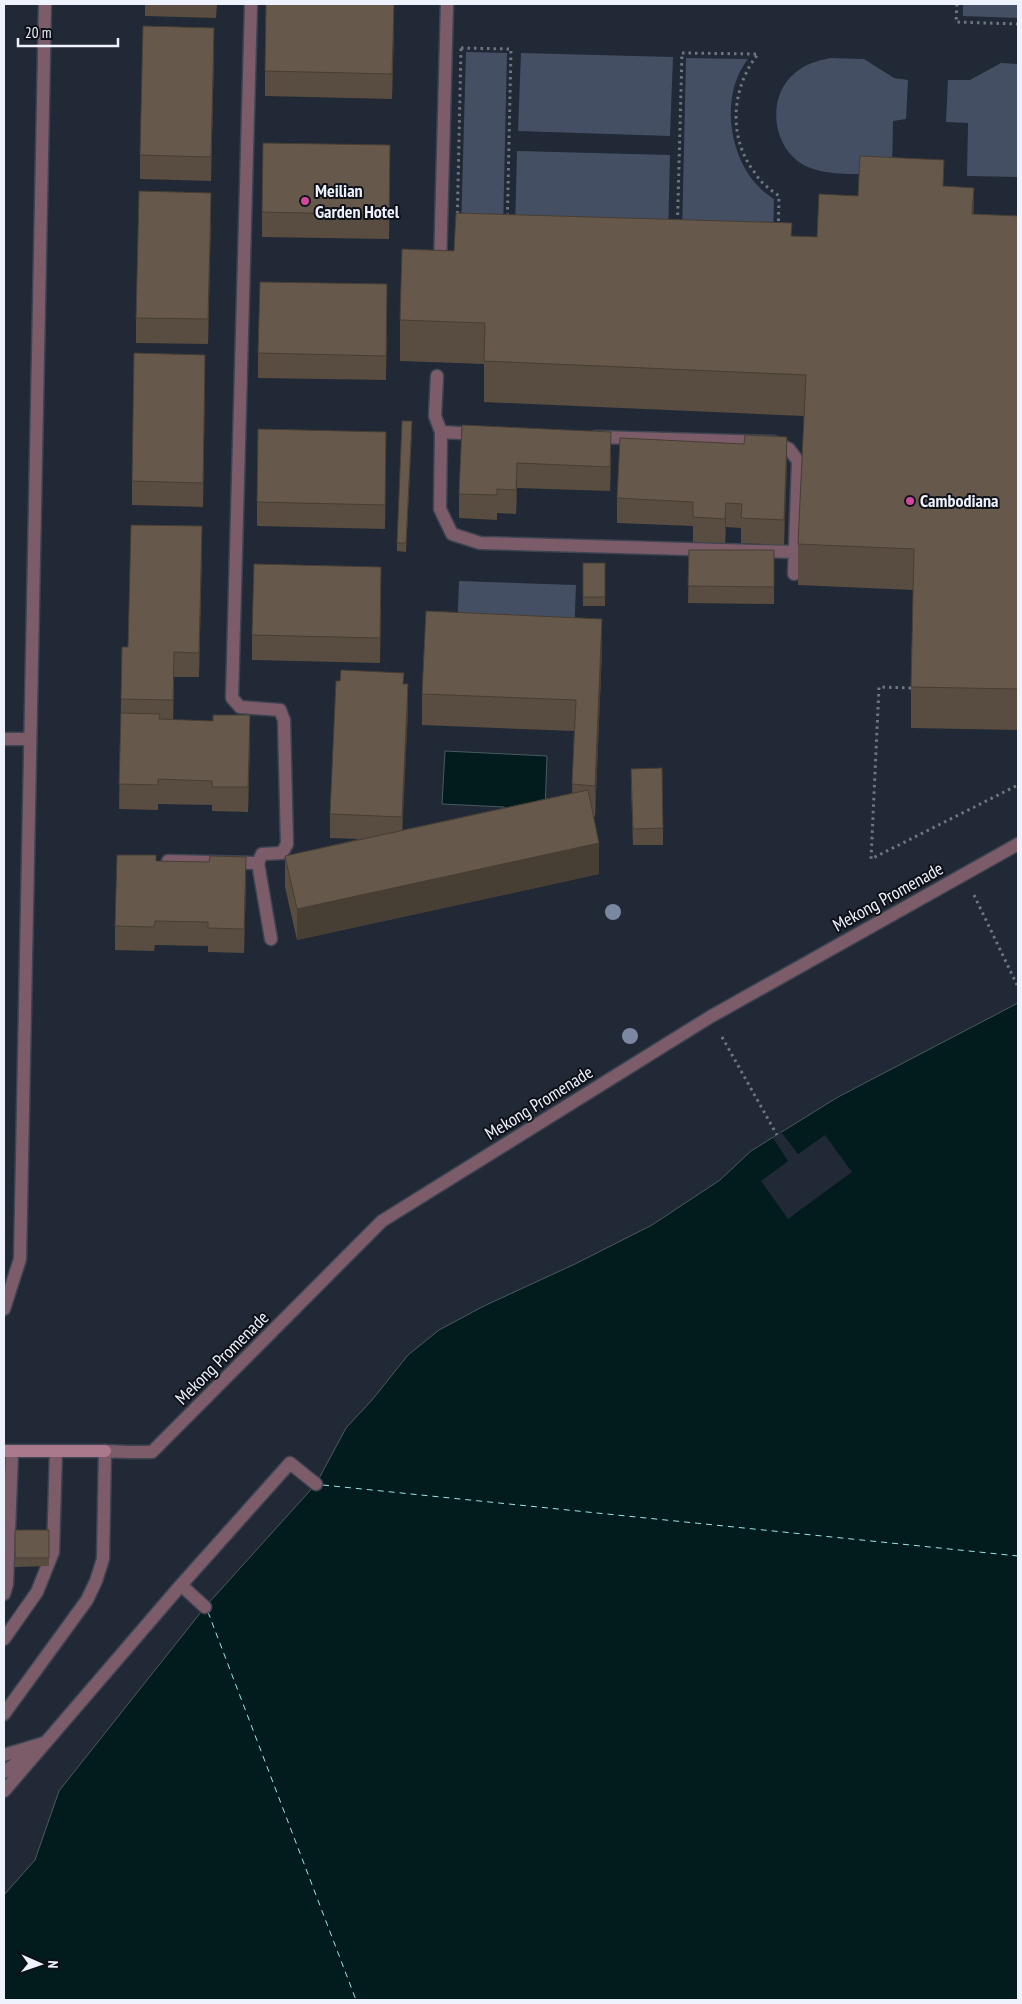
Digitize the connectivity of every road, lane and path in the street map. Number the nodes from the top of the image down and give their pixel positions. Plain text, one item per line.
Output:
1 (45, 4) edge
2 (251, 4) edge
3 (447, 4) edge
4 (957, 4) edge
5 (1018, 24) edge
6 (780, 196) joint
7 (507, 235) joint
8 (439, 282) edge
9 (436, 376) dead end
10 (441, 432) junction
11 (492, 435) edge
12 (579, 437) edge
13 (794, 552) junction
14 (794, 574) dead end
15 (911, 688) edge
16 (30, 739) junction
17 (4, 740) edge
18 (1018, 784) edge
19 (1018, 844) edge
20 (159, 861) edge
21 (258, 863) junction
22 (964, 874) junction
23 (271, 939) dead end
24 (1018, 987) edge
25 (710, 1017) junction
26 (777, 1135) dead end
27 (4, 1309) edge
28 (8, 1451) edge
29 (56, 1451) junction
30 (105, 1452) junction
31 (316, 1484) dead end
32 (181, 1585) junction
33 (4, 1594) edge
34 (206, 1607) dead end
35 (4, 1639) edge
36 (4, 1714) edge
37 (44, 1743) junction
38 (4, 1755) edge
39 (4, 1772) edge
40 (4, 1791) edge

1 - 16 street
2 - 21 street
3 - 8 street
4 - 5 path
6 - 6 path
7 - 7 path
9 - 10 street
10 - 11 street
10 - 13 street
12 - 13 street
13 - 14 street
15 - 18 path
16 - 17 street
16 - 27 street
19 - 22 street, Mekong Promenade
20 - 21 street
21 - 23 street
22 - 24 path
22 - 25 street, Mekong Promenade
25 - 26 path
25 - 30 street, Mekong Promenade
28 - 29 street
28 - 33 street
29 - 30 street
29 - 35 street
30 - 36 street
31 - 32 street
32 - 34 street
32 - 37 street
37 - 38 street
37 - 39 street
37 - 40 street

